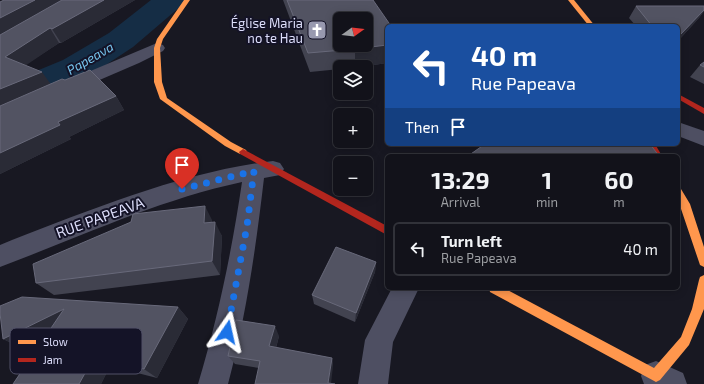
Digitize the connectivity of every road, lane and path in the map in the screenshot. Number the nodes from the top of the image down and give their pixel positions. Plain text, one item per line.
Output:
1 (187, 0) edge
2 (571, 0) edge
3 (590, 24) edge
4 (157, 48) junction
5 (54, 93) edge
6 (680, 97) edge
7 (704, 111) edge
8 (680, 130) edge
9 (704, 139) edge
10 (263, 170) junction
11 (680, 195) edge
12 (385, 230) edge
13 (0, 256) edge
14 (704, 262) edge
15 (704, 280) edge
16 (405, 290) edge
17 (498, 290) edge
18 (662, 381) edge
19 (213, 384) edge
20 (373, 384) edge

1 - 4 street
2 - 3 street
4 - 5 street
4 - 10 street
6 - 7 street
8 - 9 street
10 - 12 street
10 - 13 street, RUE PAPEAVA
10 - 19 street
11 - 14 street
15 - 18 street
16 - 20 street
17 - 18 street

